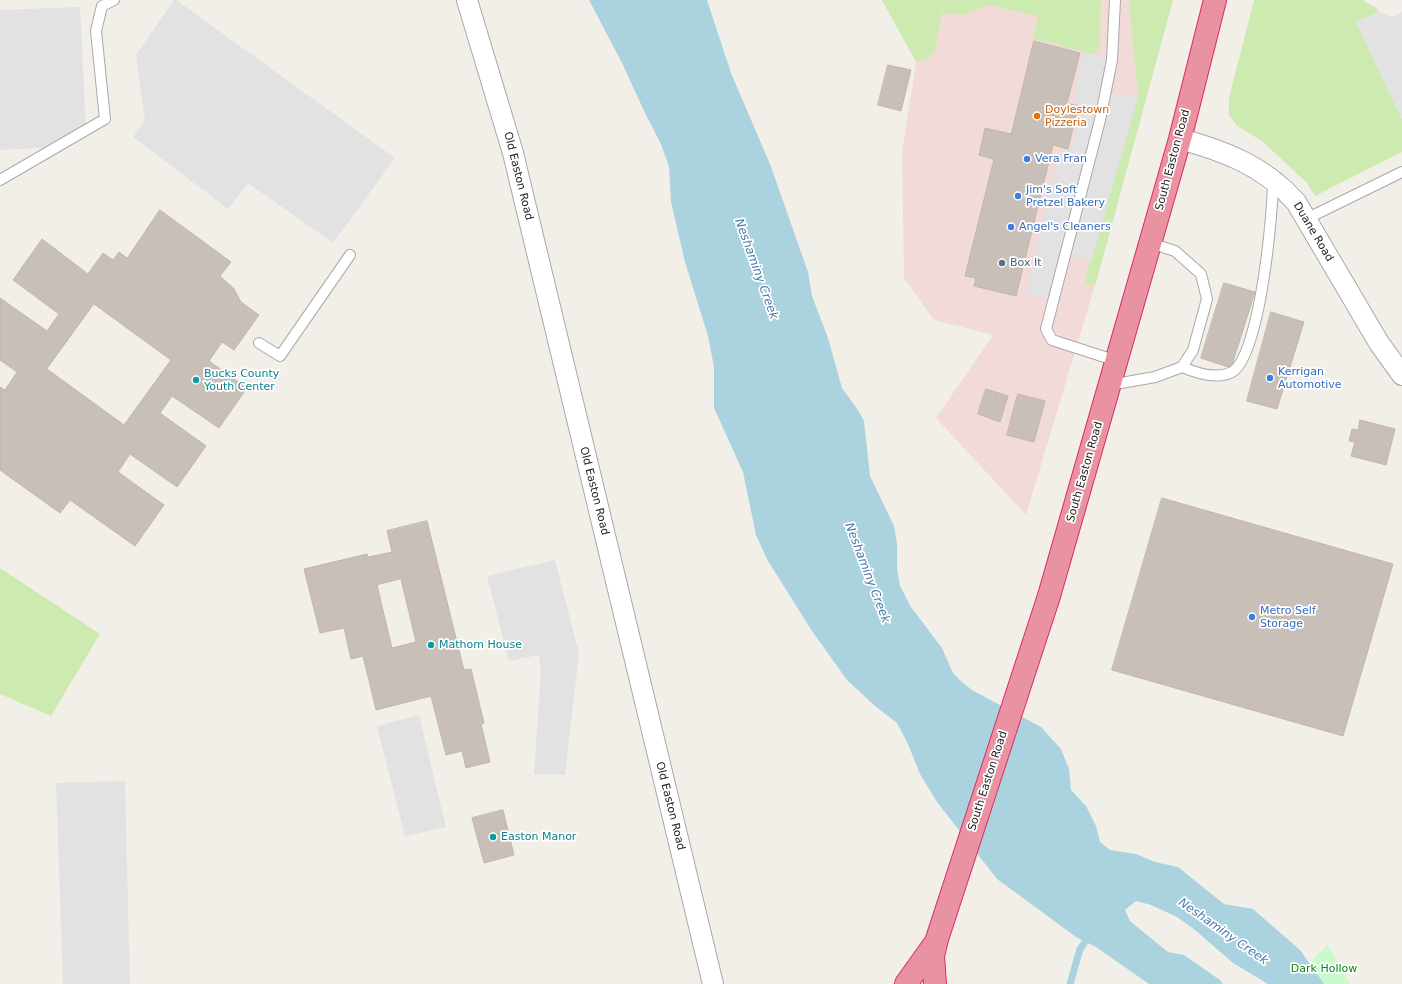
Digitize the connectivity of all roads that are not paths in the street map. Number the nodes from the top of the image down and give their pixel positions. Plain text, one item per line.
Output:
1 (114, 0) edge
2 (467, 0) edge
3 (1115, 0) edge
4 (1215, 0) edge
5 (1180, 139) junction
6 (1402, 172) edge
7 (0, 180) edge
8 (1274, 180) junction
9 (1306, 219) junction
10 (1150, 243) junction
11 (350, 255) dead end
12 (259, 343) dead end
13 (1117, 361) junction
14 (1182, 367) junction
15 (1402, 375) edge
16 (1110, 385) junction
17 (937, 939) junction
18 (713, 984) edge
19 (906, 984) edge
20 (935, 984) edge

1 - 7 lane
2 - 18 street, Old Easton Road
3 - 13 lane
4 - 5 highway, South Easton Road
5 - 8 street, Duane Road
5 - 10 highway, South Easton Road
6 - 9 lane
8 - 9 street, Duane Road
8 - 14 lane
9 - 15 street, Duane Road
10 - 13 highway, South Easton Road
10 - 14 lane
11 - 12 lane
13 - 16 highway, South Easton Road
14 - 16 lane
16 - 17 highway, South Easton Road
17 - 19 highway, South Easton Road
17 - 20 highway, South Easton Road

